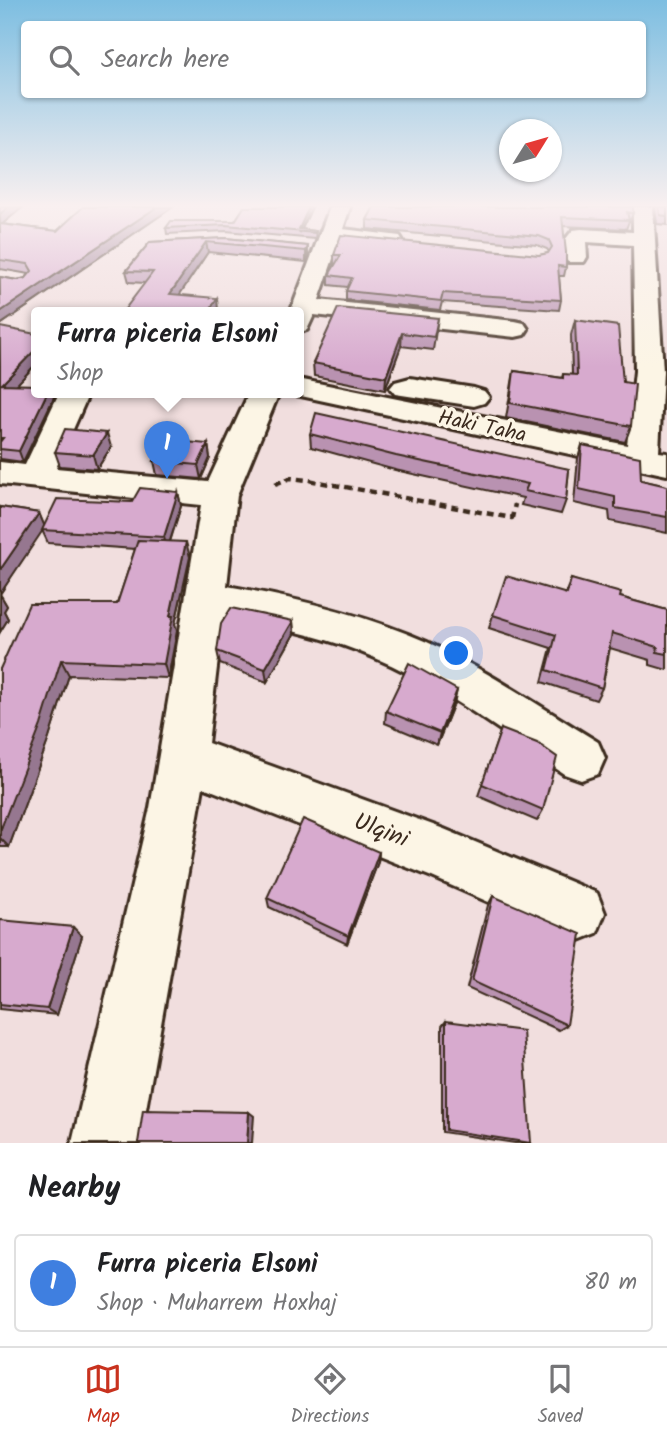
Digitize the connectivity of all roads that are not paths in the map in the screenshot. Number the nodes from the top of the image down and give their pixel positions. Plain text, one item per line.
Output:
1 (321, 260) edge
2 (646, 260) edge
3 (304, 310) edge
4 (304, 316) edge
5 (514, 329) dead end
6 (310, 391) edge
7 (474, 397) dead end
8 (72, 398) edge
9 (262, 398) edge
10 (654, 461) edge
11 (0, 473) edge
12 (35, 478) junction
13 (220, 495) junction
14 (205, 598) junction
15 (182, 756) junction
16 (581, 758) dead end
17 (577, 913) dead end
18 (106, 1143) edge

1 - 3 street
2 - 10 street
4 - 5 street
6 - 7 street
6 - 10 street, Haki Taha
8 - 12 street
9 - 13 street
11 - 12 street
12 - 13 street
13 - 14 street
14 - 15 street
14 - 16 street
15 - 17 street, Ulqini
15 - 18 street

